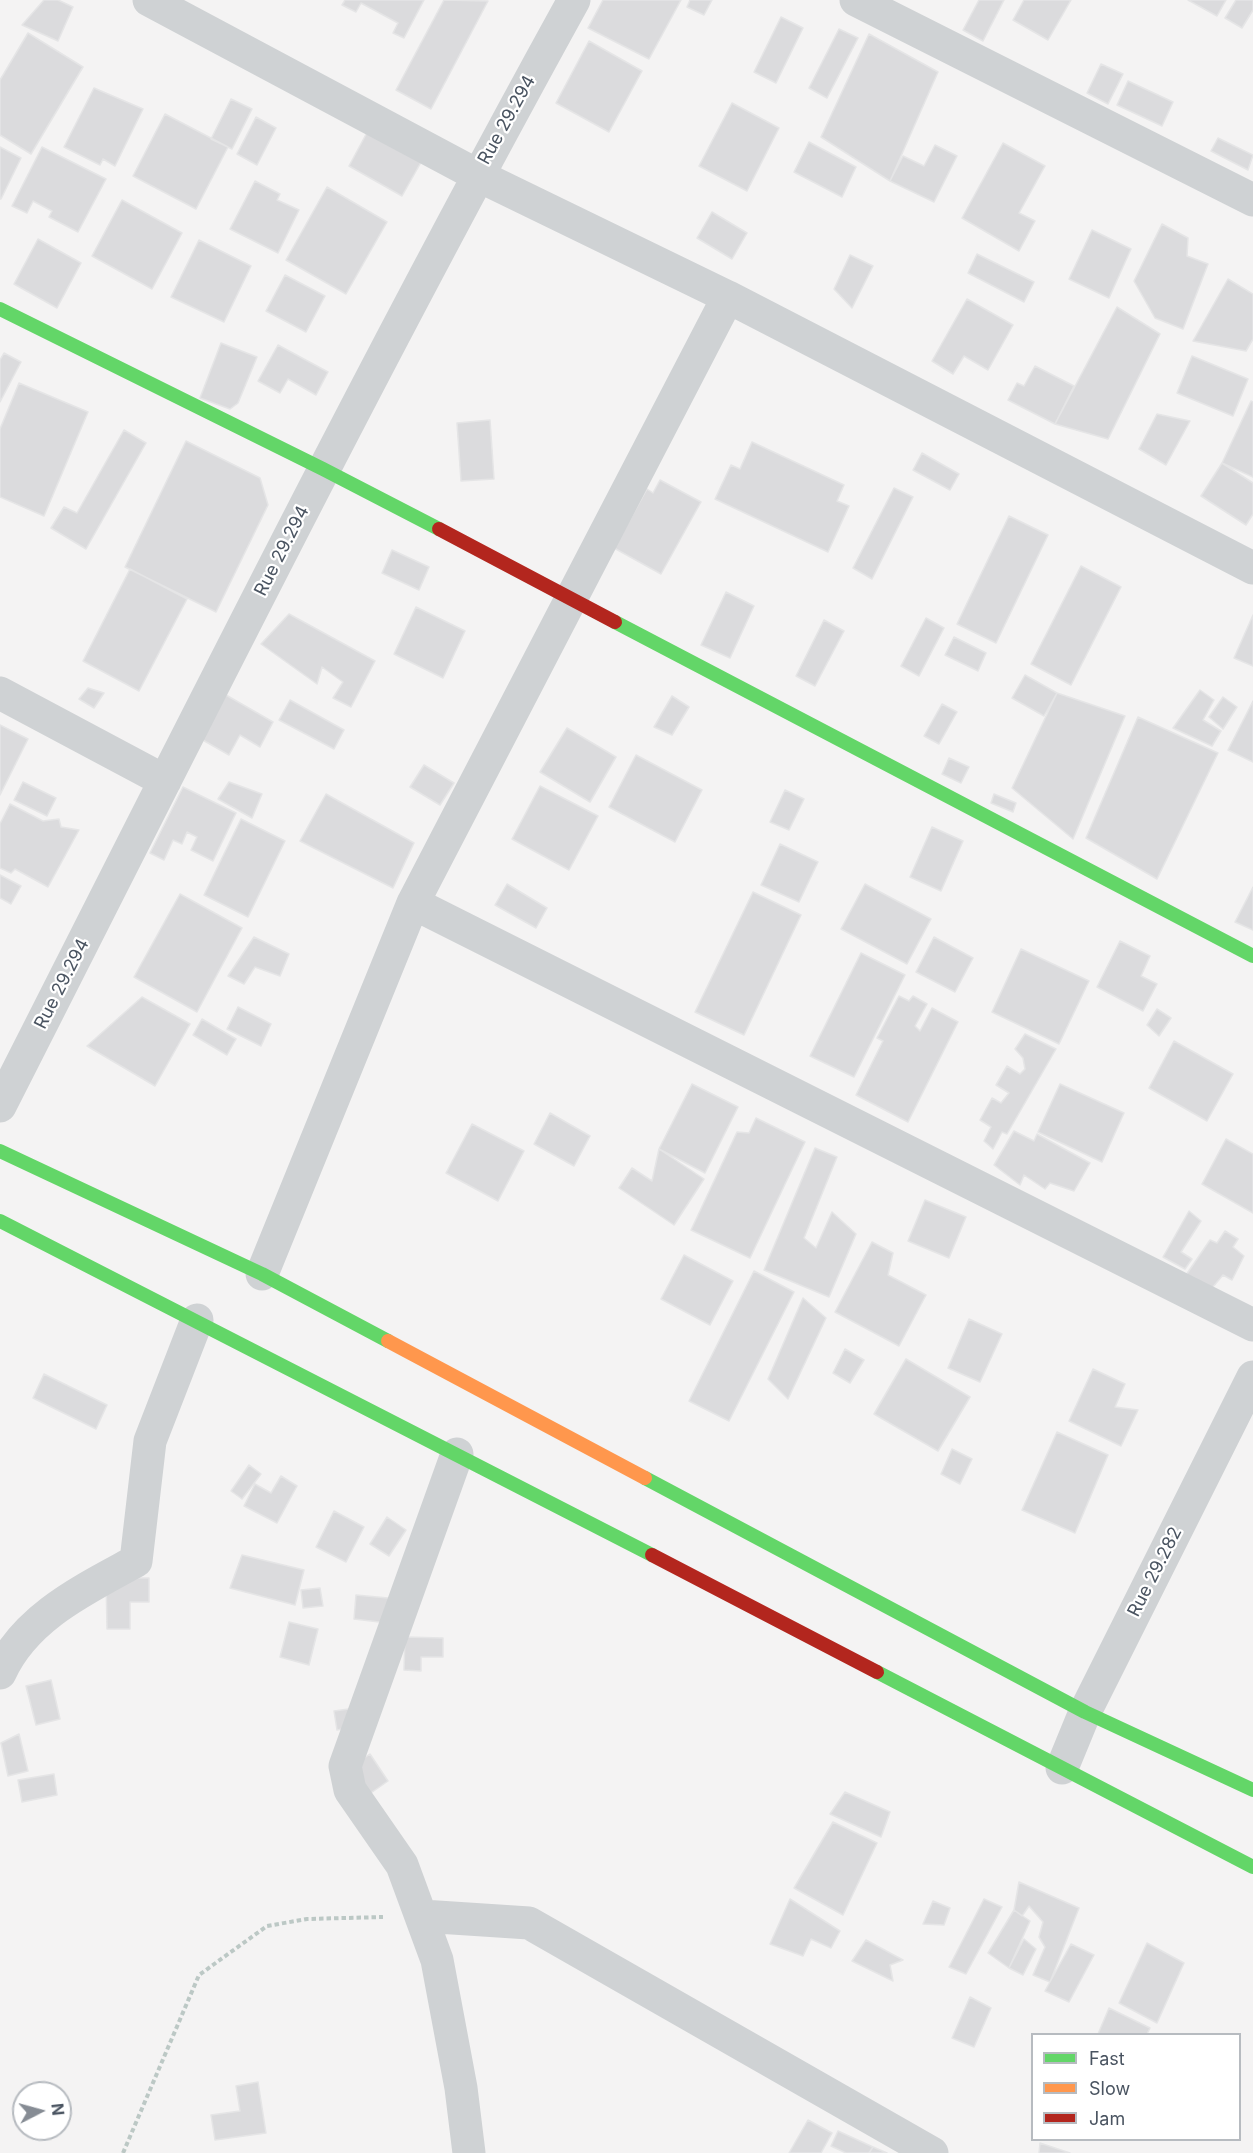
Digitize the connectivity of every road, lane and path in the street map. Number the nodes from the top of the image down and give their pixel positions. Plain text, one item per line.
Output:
1 (149, 0) edge
2 (574, 0) edge
3 (856, 0) edge
4 (477, 175) junction
5 (1253, 200) edge
6 (728, 297) junction
7 (0, 309) edge
8 (323, 469) junction
9 (1253, 568) edge
10 (570, 601) junction
11 (0, 693) edge
12 (165, 781) junction
13 (413, 903) junction
14 (1253, 956) edge
15 (0, 1106) edge
16 (0, 1151) edge
17 (0, 1221) edge
18 (262, 1274) junction
19 (196, 1320) junction
20 (1253, 1325) edge
21 (1253, 1377) edge
22 (457, 1454) junction
23 (3, 1657) edge
24 (1085, 1712) junction
25 (1062, 1768) junction
26 (1253, 1790) edge
27 (1253, 1867) edge
28 (422, 1916) junction
29 (123, 2153) edge
30 (469, 2153) edge
31 (932, 2153) edge

1 - 4 street
2 - 4 street, Rue 29.294
3 - 5 street
4 - 6 street
4 - 8 street, Rue 29.294
6 - 9 street
6 - 10 street
7 - 8 main road
8 - 10 main road
8 - 12 street, Rue 29.294
10 - 13 street
10 - 14 main road
11 - 12 street
12 - 15 street, Rue 29.294
13 - 18 street
13 - 20 street
16 - 18 main road
17 - 19 main road
18 - 24 main road
19 - 22 main road
19 - 23 street
21 - 24 street, Rue 29.282
22 - 25 main road
22 - 28 street
24 - 25 street, Rue 29.282
24 - 26 main road
25 - 27 main road
28 - 29 path
28 - 30 street
28 - 31 street

